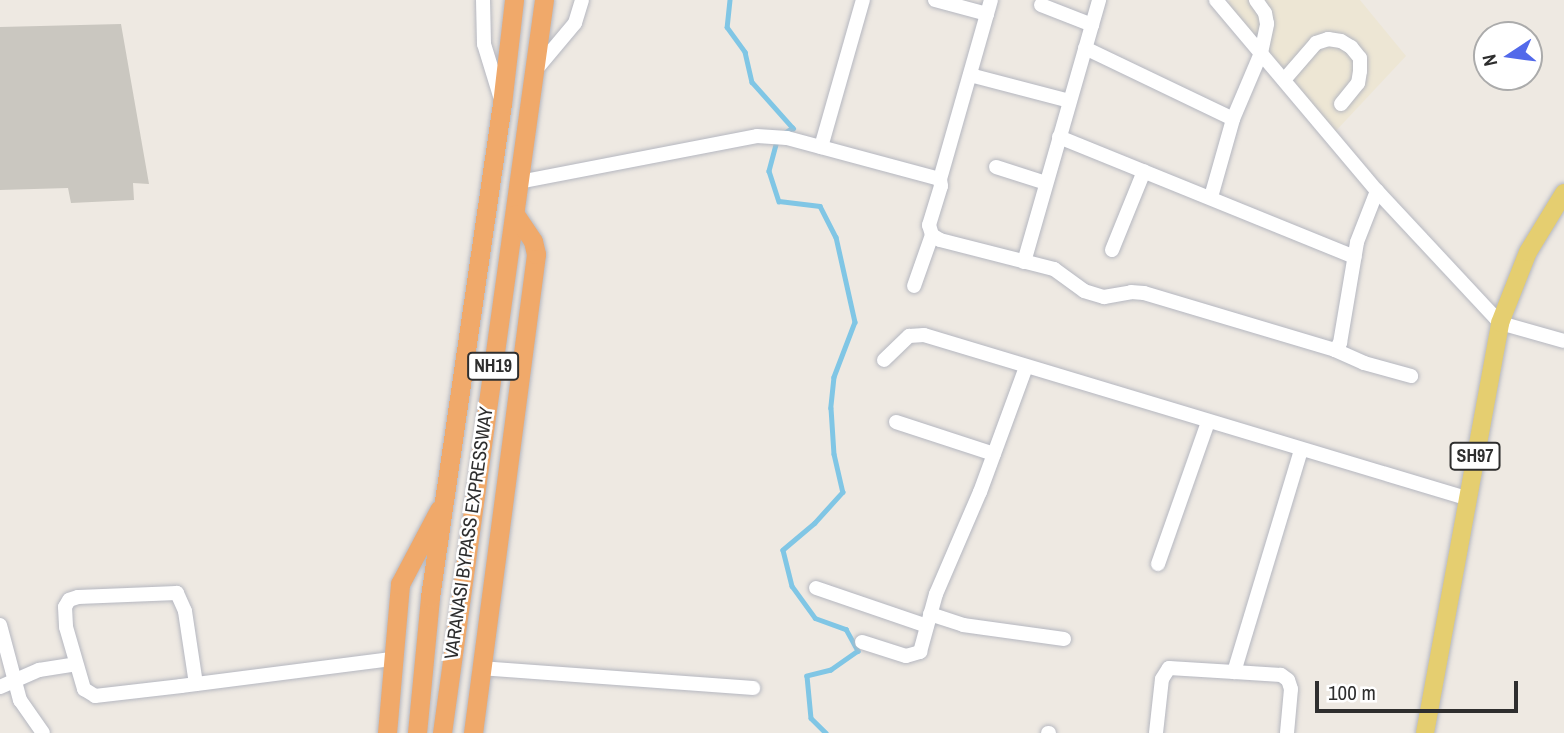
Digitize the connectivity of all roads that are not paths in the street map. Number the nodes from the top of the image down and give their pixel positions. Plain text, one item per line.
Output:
1 (483, 0) edge
2 (514, 0) edge
3 (544, 0) edge
4 (582, 0) edge
5 (863, 0) edge
6 (935, 0) edge
7 (1099, 0) edge
8 (1216, 0) edge
9 (1256, 0) edge
10 (1041, 5) dead end
11 (989, 7) edge
12 (1092, 24) junction
13 (1085, 48) junction
14 (1261, 53) junction
15 (534, 72) junction
16 (970, 75) junction
17 (1284, 80) junction
18 (1070, 101) junction
19 (502, 104) junction
20 (1341, 104) dead end
21 (1233, 119) junction
22 (1059, 136) junction
23 (821, 147) junction
24 (996, 167) dead end
25 (1144, 171) junction
26 (940, 179) junction
27 (519, 182) junction
28 (1046, 183) junction
29 (1377, 191) junction
30 (1564, 193) edge
31 (1211, 197) junction
32 (514, 214) junction
33 (932, 235) junction
34 (1112, 250) dead end
35 (1355, 257) junction
36 (1024, 262) junction
37 (914, 286) dead end
38 (1500, 323) junction
39 (1564, 341) edge
40 (1335, 350) junction
41 (884, 360) dead end
42 (1026, 367) junction
43 (1411, 376) dead end
44 (896, 422) dead end
45 (1208, 422) junction
46 (1301, 450) junction
47 (994, 454) junction
48 (445, 498) junction
49 (1466, 498) junction
50 (1158, 564) dead end
51 (816, 588) dead end
52 (929, 620) junction
53 (0, 625) edge
54 (1065, 639) dead end
55 (862, 642) dead end
56 (391, 659) junction
57 (76, 664) junction
58 (480, 668) junction
59 (1234, 672) junction
60 (6, 684) edge
61 (197, 684) junction
62 (753, 688) dead end
63 (34, 730) edge
64 (387, 733) edge
65 (416, 733) edge
66 (442, 733) edge
67 (473, 733) edge
68 (1156, 733) edge
69 (1287, 733) edge
70 (1425, 733) edge

1 - 19 street
2 - 19 highway, VARANASI BYPASS EXPRESSWAY / NH19
3 - 15 highway, VARANASI BYPASS EXPRESSWAY / NH19
4 - 15 street
5 - 23 street
6 - 11 street
7 - 12 street
8 - 14 street
9 - 14 street
10 - 12 street
11 - 16 street
12 - 13 street
13 - 18 street
13 - 21 street
14 - 17 street
14 - 21 street
15 - 27 highway, VARANASI BYPASS EXPRESSWAY / NH19
16 - 18 street
16 - 26 street
17 - 20 street
17 - 29 street
18 - 22 street
19 - 48 highway, VARANASI BYPASS EXPRESSWAY / NH19
21 - 31 street
22 - 25 street
22 - 28 street
23 - 26 street
23 - 27 street
24 - 28 street
25 - 31 street
25 - 34 street
26 - 33 street
27 - 32 highway, VARANASI BYPASS EXPRESSWAY / NH19
28 - 36 street
29 - 35 street
29 - 38 street
30 - 38 main road, SH97
31 - 35 street
32 - 58 highway
32 - 66 highway, VARANASI BYPASS EXPRESSWAY / NH19
33 - 36 street
33 - 37 street
35 - 40 street
36 - 40 street
38 - 39 street
38 - 49 main road, SH97
40 - 43 street
41 - 42 street
42 - 45 street
42 - 47 street
44 - 47 street
45 - 46 street
45 - 50 street
46 - 49 street
46 - 59 street
47 - 52 street
48 - 56 highway
48 - 65 highway, VARANASI BYPASS EXPRESSWAY / NH19
49 - 70 main road, SH97
51 - 52 street
52 - 54 street
52 - 55 street
53 - 60 street
56 - 61 street
56 - 64 highway
57 - 60 street
57 - 61 street
57 - 61 street
58 - 62 street
58 - 67 highway
59 - 68 street
59 - 69 street
60 - 63 street

